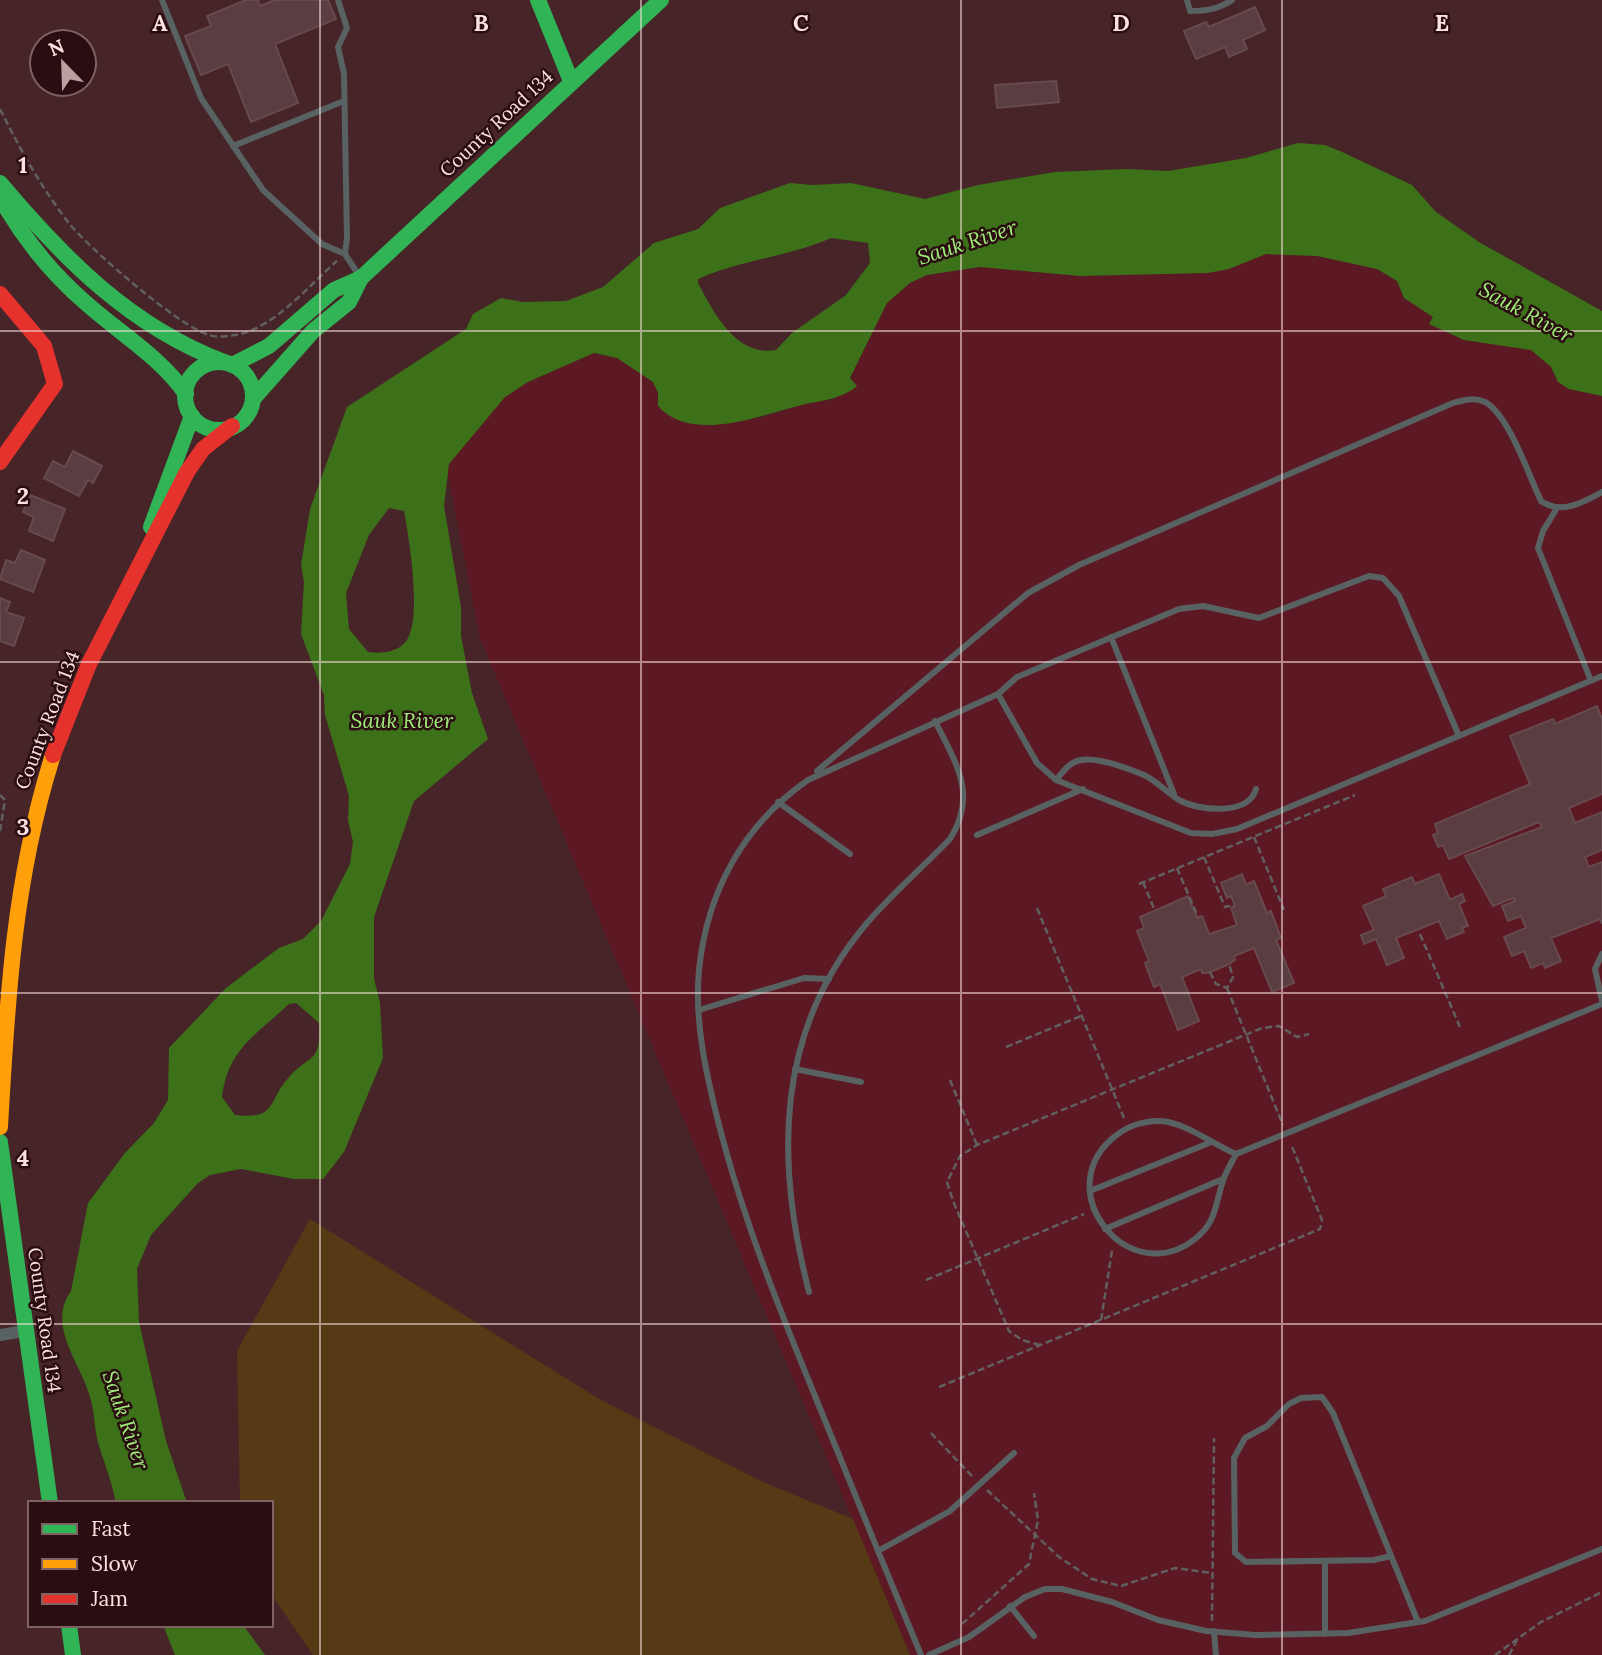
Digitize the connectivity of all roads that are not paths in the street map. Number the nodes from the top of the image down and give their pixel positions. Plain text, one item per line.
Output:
1 (162, 0) edge
2 (338, 0) edge
3 (538, 0) edge
4 (661, 0) edge
5 (1187, 0) edge
6 (1232, 0) edge
7 (571, 81) junction
8 (344, 101) junction
9 (233, 145) junction
10 (0, 183) edge
11 (0, 197) edge
12 (345, 254) junction
13 (361, 278) junction
14 (0, 294) edge
15 (228, 363) junction
16 (186, 394) junction
17 (253, 399) junction
18 (192, 416) junction
19 (232, 426) junction
20 (0, 462) edge
21 (1602, 492) edge
22 (1557, 508) junction
23 (128, 585) junction
24 (1111, 637) junction
25 (1602, 676) edge
26 (1591, 681) junction
27 (998, 694) junction
28 (935, 721) junction
29 (1459, 736) junction
30 (808, 780) junction
31 (1056, 780) junction
32 (1083, 789) junction
33 (1256, 789) dead end
34 (1175, 797) junction
35 (778, 802) junction
36 (976, 835) dead end
37 (850, 854) dead end
38 (1602, 954) edge
39 (829, 979) junction
40 (1602, 1002) edge
41 (699, 1010) junction
42 (795, 1069) junction
43 (861, 1082) dead end
44 (0, 1127) edge
45 (0, 1142) edge
46 (1209, 1143) junction
47 (1236, 1154) junction
48 (1223, 1180) junction
49 (1090, 1191) junction
50 (1105, 1229) junction
51 (809, 1292) dead end
52 (24, 1331) junction
53 (0, 1335) edge
54 (1014, 1453) dead end
55 (50, 1501) edge
56 (1602, 1549) edge
57 (878, 1551) junction
58 (1391, 1556) junction
59 (1325, 1561) junction
60 (1010, 1606) junction
61 (1418, 1622) junction
62 (69, 1627) edge
63 (1213, 1631) junction
64 (1325, 1634) junction
65 (1034, 1636) dead end
66 (73, 1655) edge
67 (921, 1655) edge
68 (929, 1655) edge
69 (1216, 1655) edge

1 - 9 lane
2 - 8 lane
3 - 7 street
4 - 7 street, County Road 134
5 - 6 lane
7 - 13 street, County Road 134
8 - 9 lane
8 - 12 lane
9 - 12 lane
10 - 15 street
11 - 16 street
12 - 13 lane
13 - 15 street, County Road 134
13 - 17 street, County Road 134
14 - 20 street
15 - 16 street
15 - 17 street
16 - 18 street
17 - 19 street
18 - 19 street
18 - 23 street, County Road 134
19 - 23 street, County Road 134
21 - 22 lane
22 - 26 lane
22 - 30 lane
23 - 44 street, County Road 134
24 - 27 lane
24 - 29 lane
24 - 34 lane
25 - 26 lane
26 - 29 lane
27 - 28 lane
27 - 31 lane
28 - 30 lane
28 - 39 lane
29 - 32 lane
30 - 35 lane
31 - 32 lane
31 - 34 lane
32 - 36 lane
33 - 34 lane
35 - 37 lane
35 - 41 lane
38 - 40 lane
39 - 41 lane
39 - 42 lane
40 - 47 lane
41 - 57 lane
42 - 43 lane
42 - 51 lane
45 - 52 street, County Road 134
46 - 47 lane
46 - 49 lane
46 - 49 lane
47 - 48 lane
48 - 50 lane
48 - 50 lane
49 - 50 lane
52 - 53 street
52 - 55 street, County Road 134
54 - 57 lane
56 - 61 lane
57 - 67 lane
58 - 59 lane
58 - 59 lane
58 - 61 lane
59 - 64 lane
60 - 63 lane
60 - 65 lane
60 - 68 lane
61 - 64 lane
62 - 66 street
63 - 64 lane
63 - 69 lane

